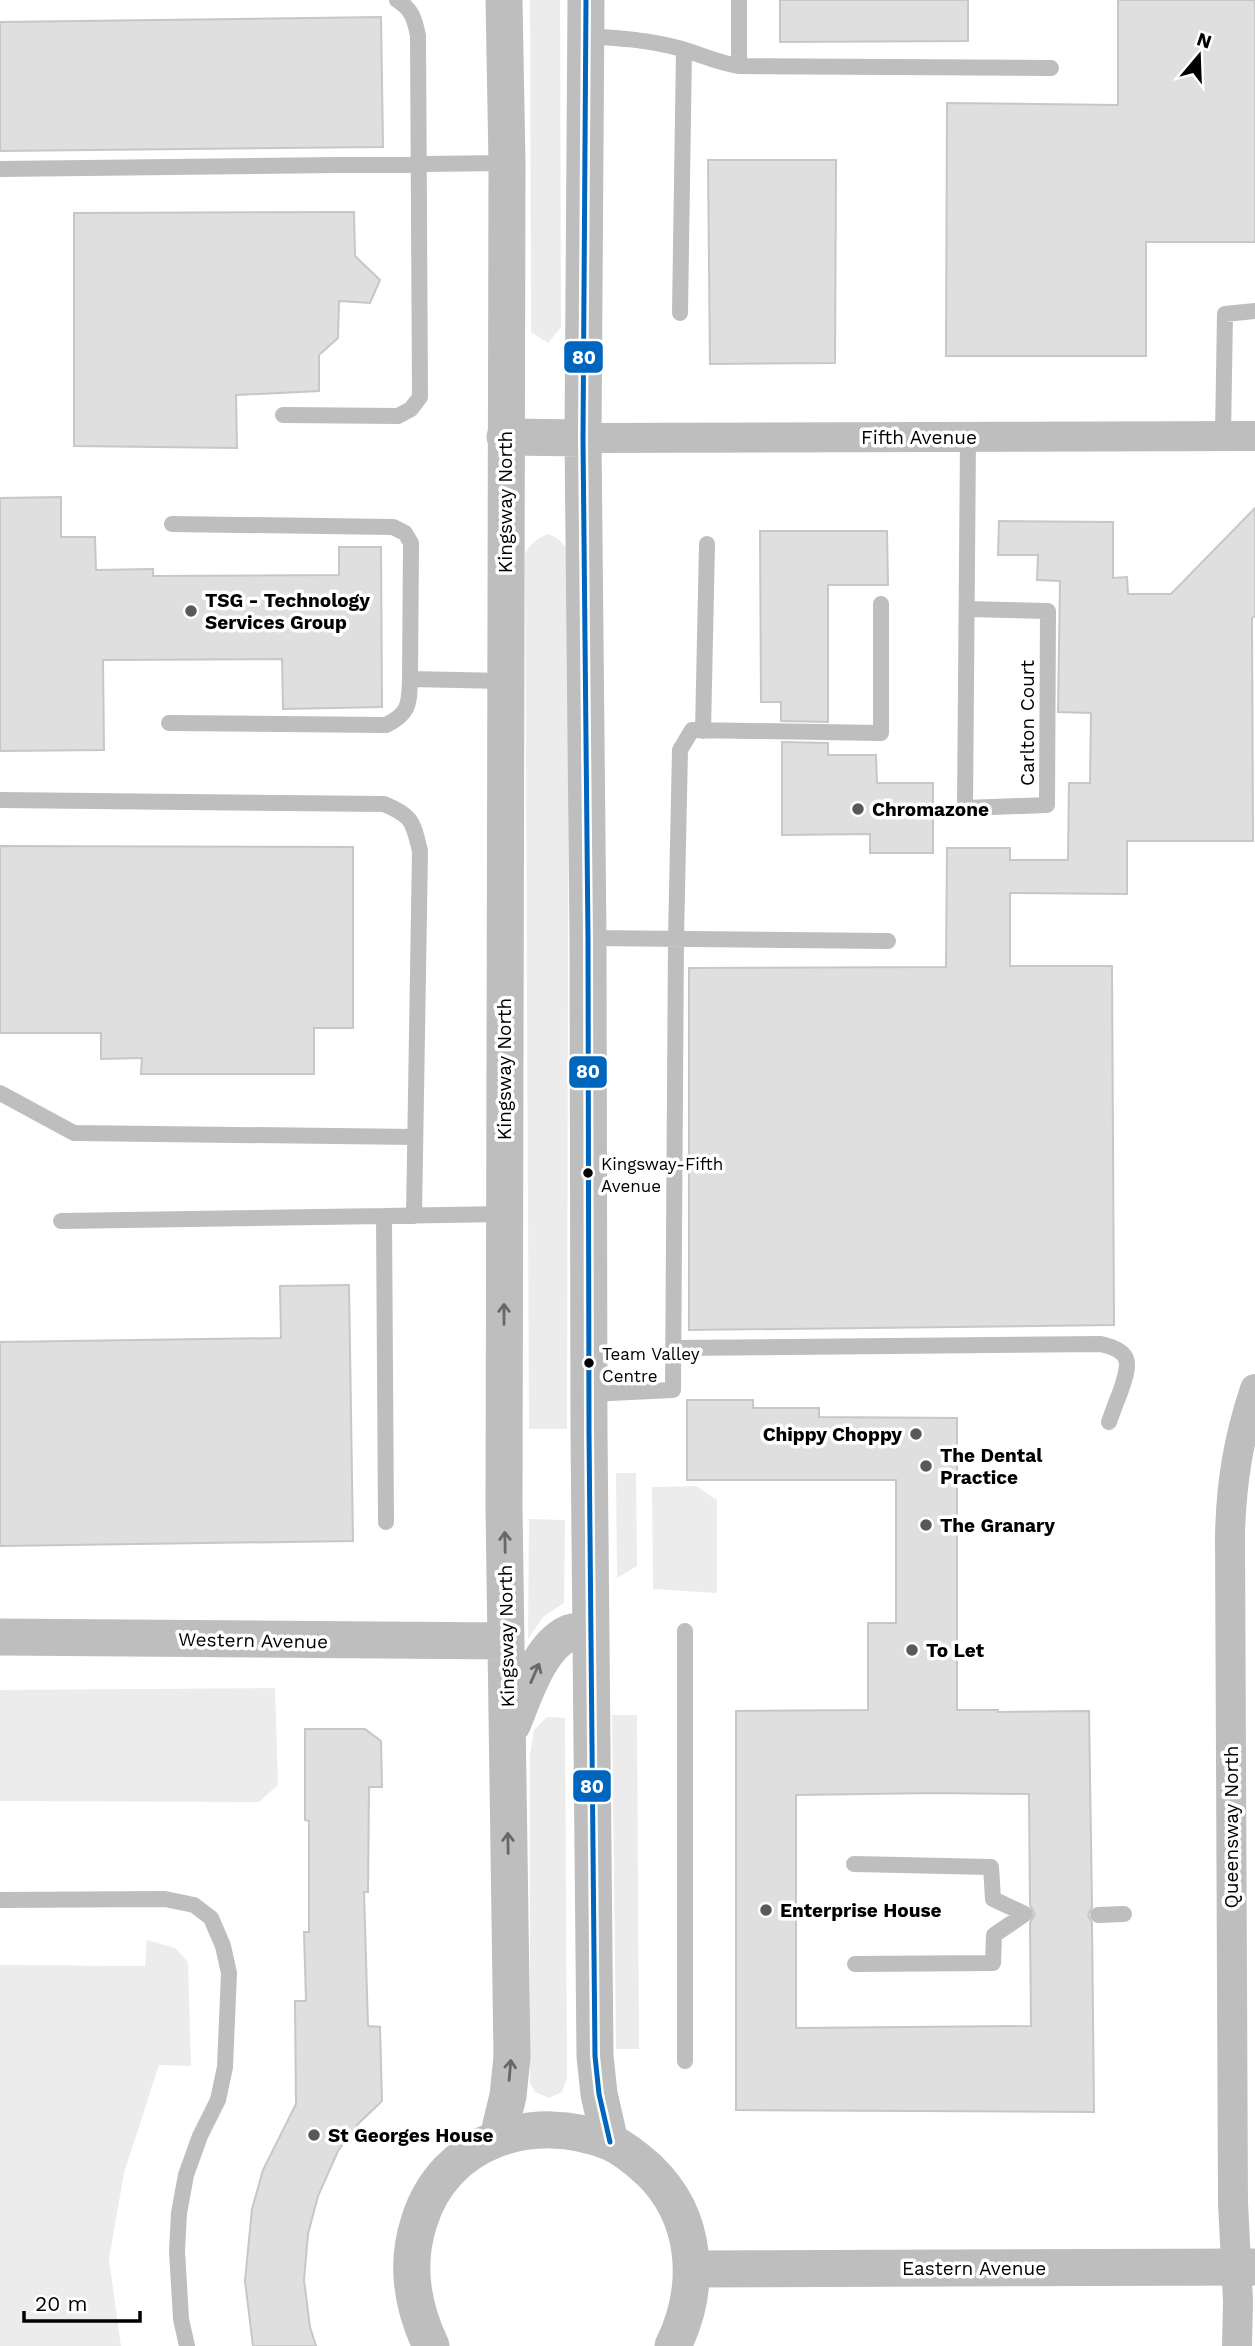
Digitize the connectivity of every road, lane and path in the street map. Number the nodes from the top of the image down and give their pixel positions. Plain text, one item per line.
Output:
1 (397, 0) edge
2 (504, 0) edge
3 (586, 0) edge
4 (739, 0) edge
5 (586, 36) junction
6 (684, 50) junction
7 (740, 66) junction
8 (1051, 68) dead end
9 (419, 163) junction
10 (507, 163) junction
11 (0, 169) edge
12 (1255, 311) edge
13 (680, 313) dead end
14 (283, 415) dead end
15 (1223, 436) junction
16 (1255, 436) edge
17 (505, 437) junction
18 (583, 438) junction
19 (968, 438) junction
20 (172, 524) dead end
21 (706, 544) dead end
22 (881, 604) dead end
23 (967, 609) junction
24 (410, 679) junction
25 (505, 681) junction
26 (169, 723) dead end
27 (703, 730) junction
28 (0, 800) edge
29 (589, 937) junction
30 (676, 938) junction
31 (888, 941) dead end
32 (0, 1093) edge
33 (415, 1137) junction
34 (504, 1214) junction
35 (384, 1216) junction
36 (414, 1216) junction
37 (61, 1221) dead end
38 (673, 1348) junction
39 (1255, 1389) edge
40 (589, 1394) junction
41 (1109, 1422) dead end
42 (386, 1522) dead end
43 (590, 1630) junction
44 (685, 1631) dead end
45 (0, 1637) edge
46 (506, 1641) junction
47 (507, 1735) junction
48 (854, 1864) dead end
49 (0, 1900) edge
50 (1124, 1914) dead end
51 (1098, 1915) dead end
52 (855, 1964) dead end
53 (685, 2061) dead end
54 (498, 2137) junction
55 (610, 2142) junction
56 (1246, 2267) edge
57 (692, 2269) junction
58 (187, 2346) edge
59 (431, 2346) edge
60 (673, 2346) edge
61 (1237, 2346) edge

1 - 9 lane
2 - 10 street, Kingsway North
3 - 5 street
4 - 7 lane
5 - 6 lane
5 - 18 street
6 - 7 lane
6 - 13 lane
7 - 8 lane
9 - 10 lane
9 - 11 lane
9 - 14 lane
10 - 17 street, Kingsway North
12 - 15 lane
15 - 16 street, Fifth Avenue
15 - 19 street, Fifth Avenue
17 - 18 street
17 - 25 street, Kingsway North
18 - 19 street, Fifth Avenue
18 - 29 street
19 - 23 lane, Carlton Court
20 - 24 lane
21 - 27 lane
22 - 27 lane
23 - 23 lane, Carlton Court
24 - 25 lane
24 - 26 lane
25 - 34 street, Kingsway North
27 - 30 lane
28 - 33 lane
29 - 30 lane
29 - 40 street
30 - 31 lane
30 - 38 lane
32 - 33 lane
33 - 36 lane
34 - 36 lane
46 -> 34 street, Kingsway North
35 - 36 lane
35 - 37 lane
35 - 42 lane
38 - 40 lane
38 - 41 lane
39 - 56 street, Queensway North
40 - 43 street
47 -> 43 street
43 - 55 street
44 - 53 lane
45 - 46 street, Western Avenue
46 - 47 street, Kingsway North
54 -> 47 street, Kingsway North
48 - 52 lane
49 - 58 lane
50 - 51 lane
54 - 55 street
54 - 59 street
55 - 57 street
56 - 57 street, Eastern Avenue
56 - 61 street, Queensway North
57 - 60 street

